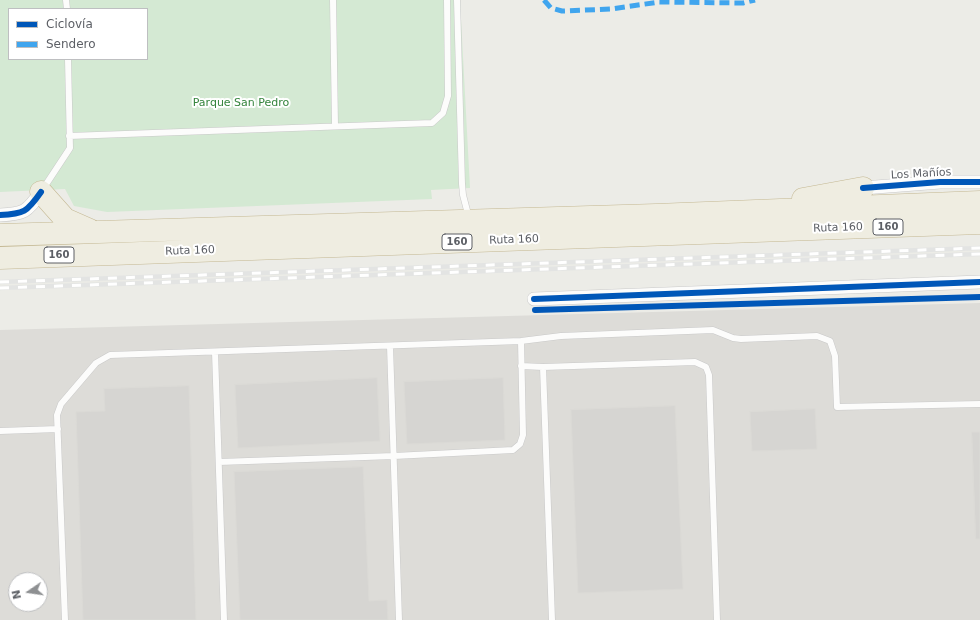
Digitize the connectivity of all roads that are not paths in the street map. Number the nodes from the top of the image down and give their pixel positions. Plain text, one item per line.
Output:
1 (333, 0) edge
2 (447, 0) edge
3 (458, 0) edge
4 (68, 60) edge
5 (335, 125) junction
6 (69, 136) junction
7 (980, 182) edge
8 (863, 188) joint
9 (41, 192) junction
10 (980, 202) edge
11 (743, 212) junction
12 (0, 215) edge
13 (470, 221) junction
14 (980, 223) edge
15 (95, 232) junction
16 (0, 235) edge
17 (0, 258) edge
18 (980, 282) edge
19 (534, 299) dead end
20 (521, 342) junction
21 (390, 346) junction
22 (215, 352) junction
23 (521, 366) junction
24 (543, 367) junction
25 (980, 404) edge
26 (58, 430) junction
27 (0, 431) edge
28 (394, 456) junction
29 (219, 462) junction
30 (65, 620) edge
31 (224, 620) edge
32 (399, 620) edge
33 (552, 620) edge
34 (717, 620) edge

1 - 5 lane
2 - 5 lane
3 - 13 lane
4 - 6 lane
5 - 6 lane
6 - 9 lane
7 - 8 street, Los Mañíos
8 - 11 highway
9 - 12 street
9 - 15 highway
10 - 11 highway, Ruta 160 / 160
11 - 13 highway, Ruta 160 / 160
13 - 15 highway, Ruta 160 / 160
14 - 17 highway, Ruta 160 / 160
15 - 16 highway, Ruta 160 / 160
18 - 19 street
20 - 21 lane
20 - 23 lane
20 - 25 lane
21 - 22 lane
21 - 28 lane
22 - 26 lane
22 - 29 lane
23 - 24 lane
23 - 28 lane
24 - 33 lane
24 - 34 lane
26 - 27 lane
26 - 30 lane
28 - 29 lane
28 - 32 lane
29 - 31 lane

